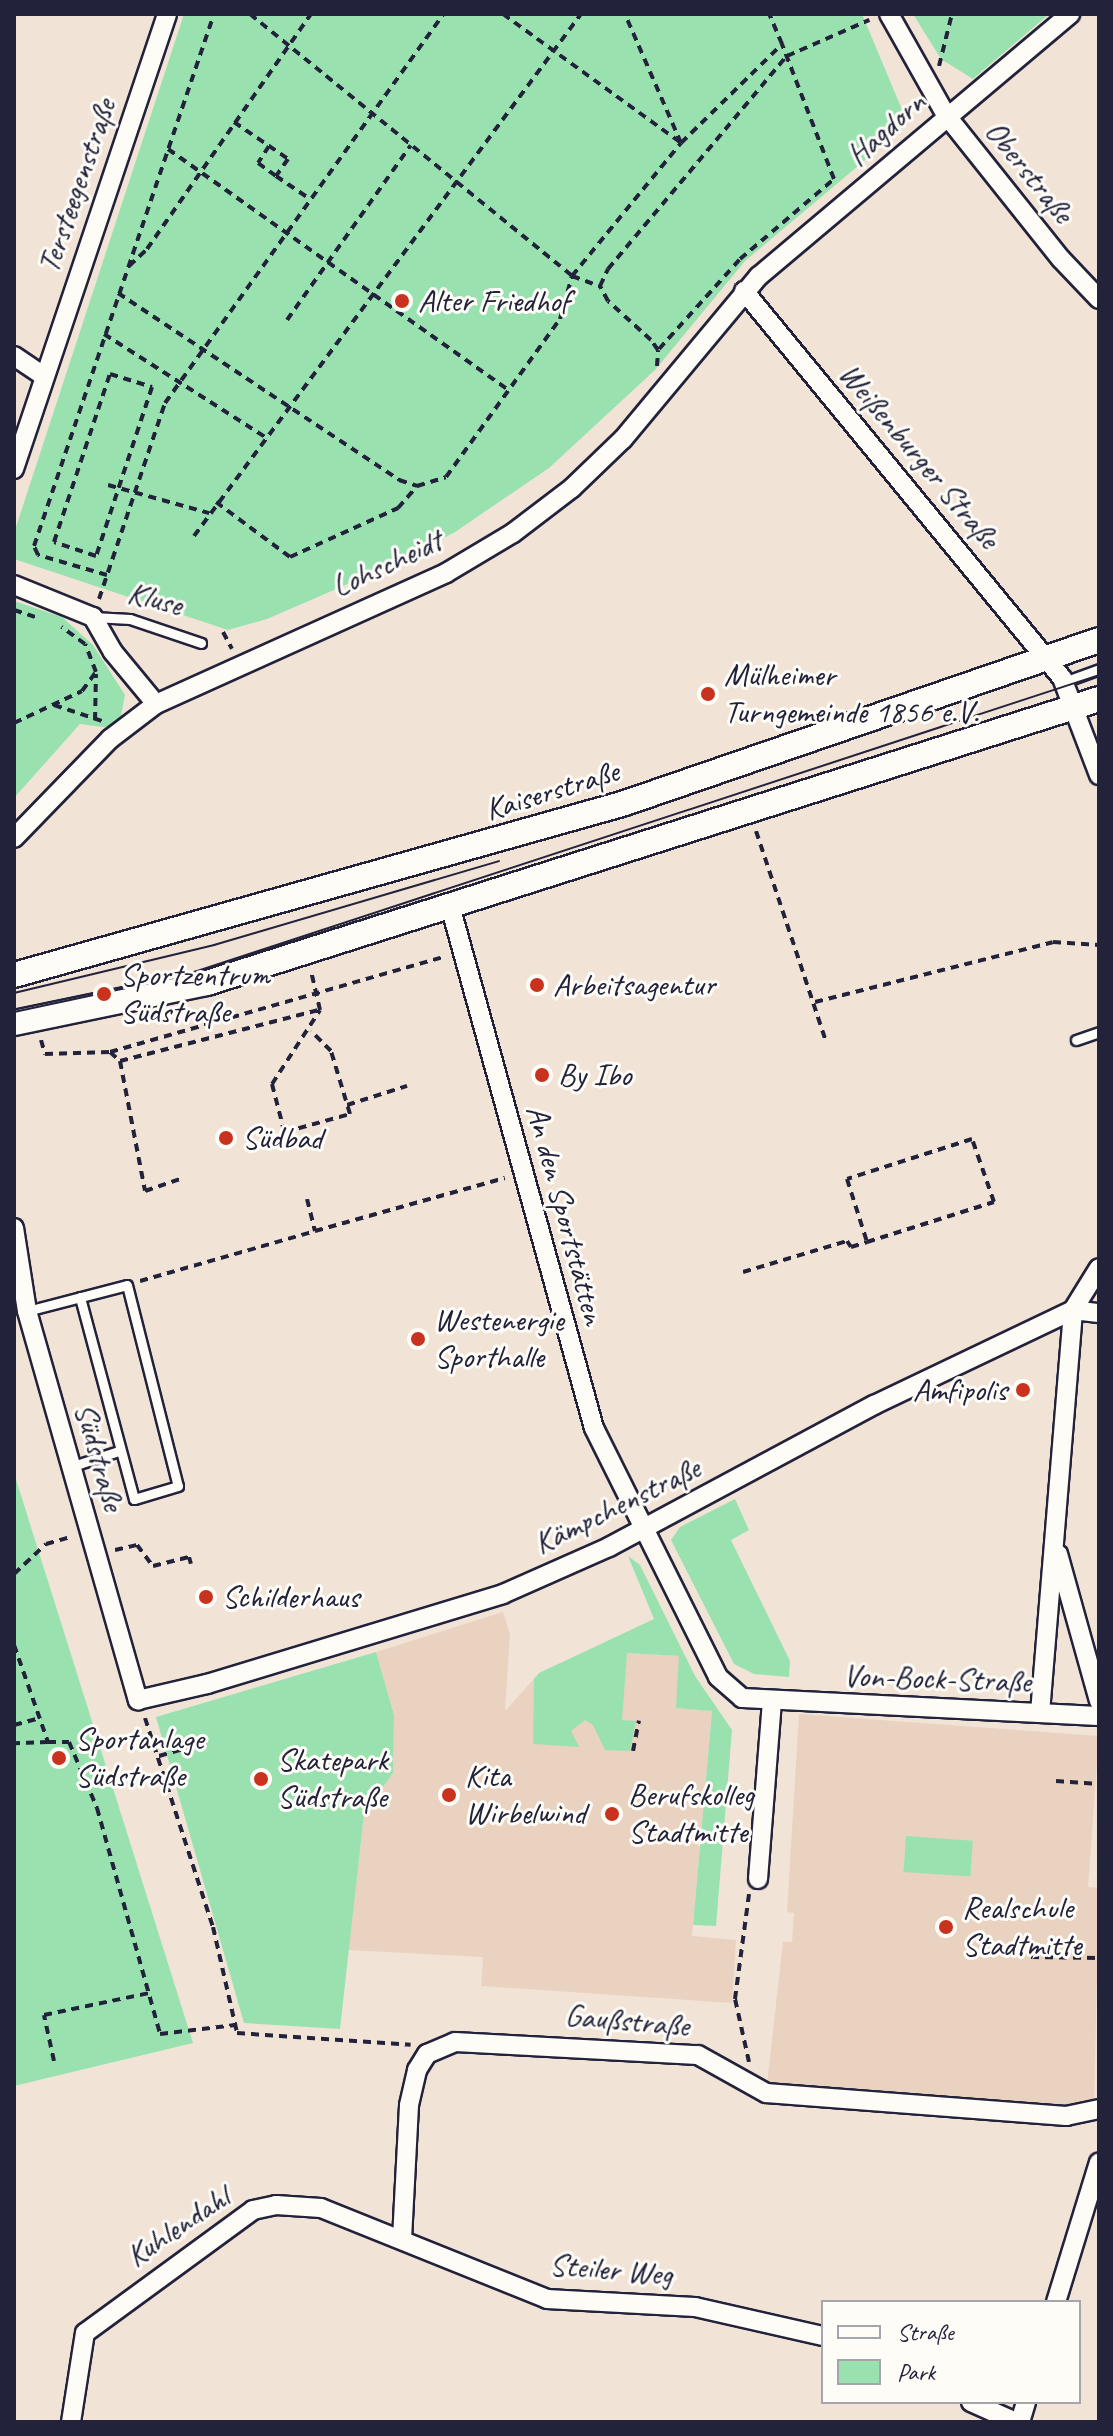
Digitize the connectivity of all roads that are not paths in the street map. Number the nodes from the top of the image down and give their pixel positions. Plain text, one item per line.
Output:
1 (167, 14) edge
2 (889, 14) edge
3 (1070, 14) edge
4 (946, 115) junction
5 (744, 291) junction
6 (1099, 299) edge
7 (14, 356) edge
8 (44, 376) junction
9 (14, 469) edge
10 (14, 585) edge
11 (93, 617) junction
12 (1099, 640) edge
13 (201, 643) dead end
14 (1047, 659) junction
15 (1099, 669) edge
16 (1064, 682) junction
17 (1099, 699) edge
18 (156, 704) junction
19 (1076, 708) junction
20 (1099, 775) edge
21 (14, 838) edge
22 (451, 909) junction
23 (14, 975) edge
24 (20, 1023) edge
25 (1099, 1032) edge
26 (1076, 1040) dead end
27 (14, 1228) edge
28 (1099, 1268) edge
29 (80, 1297) junction
30 (1073, 1310) junction
31 (27, 1311) junction
32 (1099, 1313) edge
33 (119, 1451) junction
34 (70, 1467) junction
35 (646, 1528) junction
36 (1056, 1543) junction
37 (138, 1700) joint
38 (772, 1701) junction
39 (1099, 1701) edge
40 (1040, 1713) junction
41 (1099, 1716) edge
42 (758, 1879) road end
43 (1099, 2109) edge
44 (1099, 2162) edge
45 (402, 2239) junction
46 (1057, 2300) edge
47 (821, 2336) edge
48 (976, 2404) edge
49 (71, 2422) edge
50 (1018, 2422) edge

1 - 8 street, Tersteegenstraße
2 - 4 street, Oberstraße
3 - 4 street, Hagdorn
4 - 5 street, Hagdorn
4 - 6 street, Oberstraße
5 - 14 street, Weißenburger Straße
5 - 18 street, Lohscheidt
7 - 8 street
8 - 9 street, Tersteegenstraße
10 - 11 street, Kluse
11 - 13 lane, Kluse
11 - 18 street, Kluse
12 - 14 main road, Kaiserstraße
14 - 16 street, Weißenburger Straße
14 - 23 main road, Kaiserstraße
15 - 16 lane
16 - 19 street, Weißenburger Straße
17 - 19 main road
18 - 21 street, Lohscheidt
19 - 20 street, Weißenburger Straße
19 - 22 main road
22 - 24 main road
22 - 35 street, An den Sportstätten
25 - 26 lane
27 - 31 street, Südstraße
28 - 30 street
29 - 31 lane
29 - 33 lane
29 - 33 lane
30 - 32 street
30 - 35 street, Kämpchenstraße
30 - 36 street
31 - 34 street, Südstraße
33 - 34 lane
34 - 37 street, Südstraße
35 - 37 street, Kämpchenstraße
35 - 38 street, Von-Bock-Straße
36 - 39 street
36 - 40 street
38 - 40 street, Von-Bock-Straße
38 - 42 street
40 - 41 street, Von-Bock-Straße
43 - 45 street, Gaußstraße
44 - 46 street
45 - 47 street, Steiler Weg
45 - 49 street, Kuhlendahl
48 - 50 street

